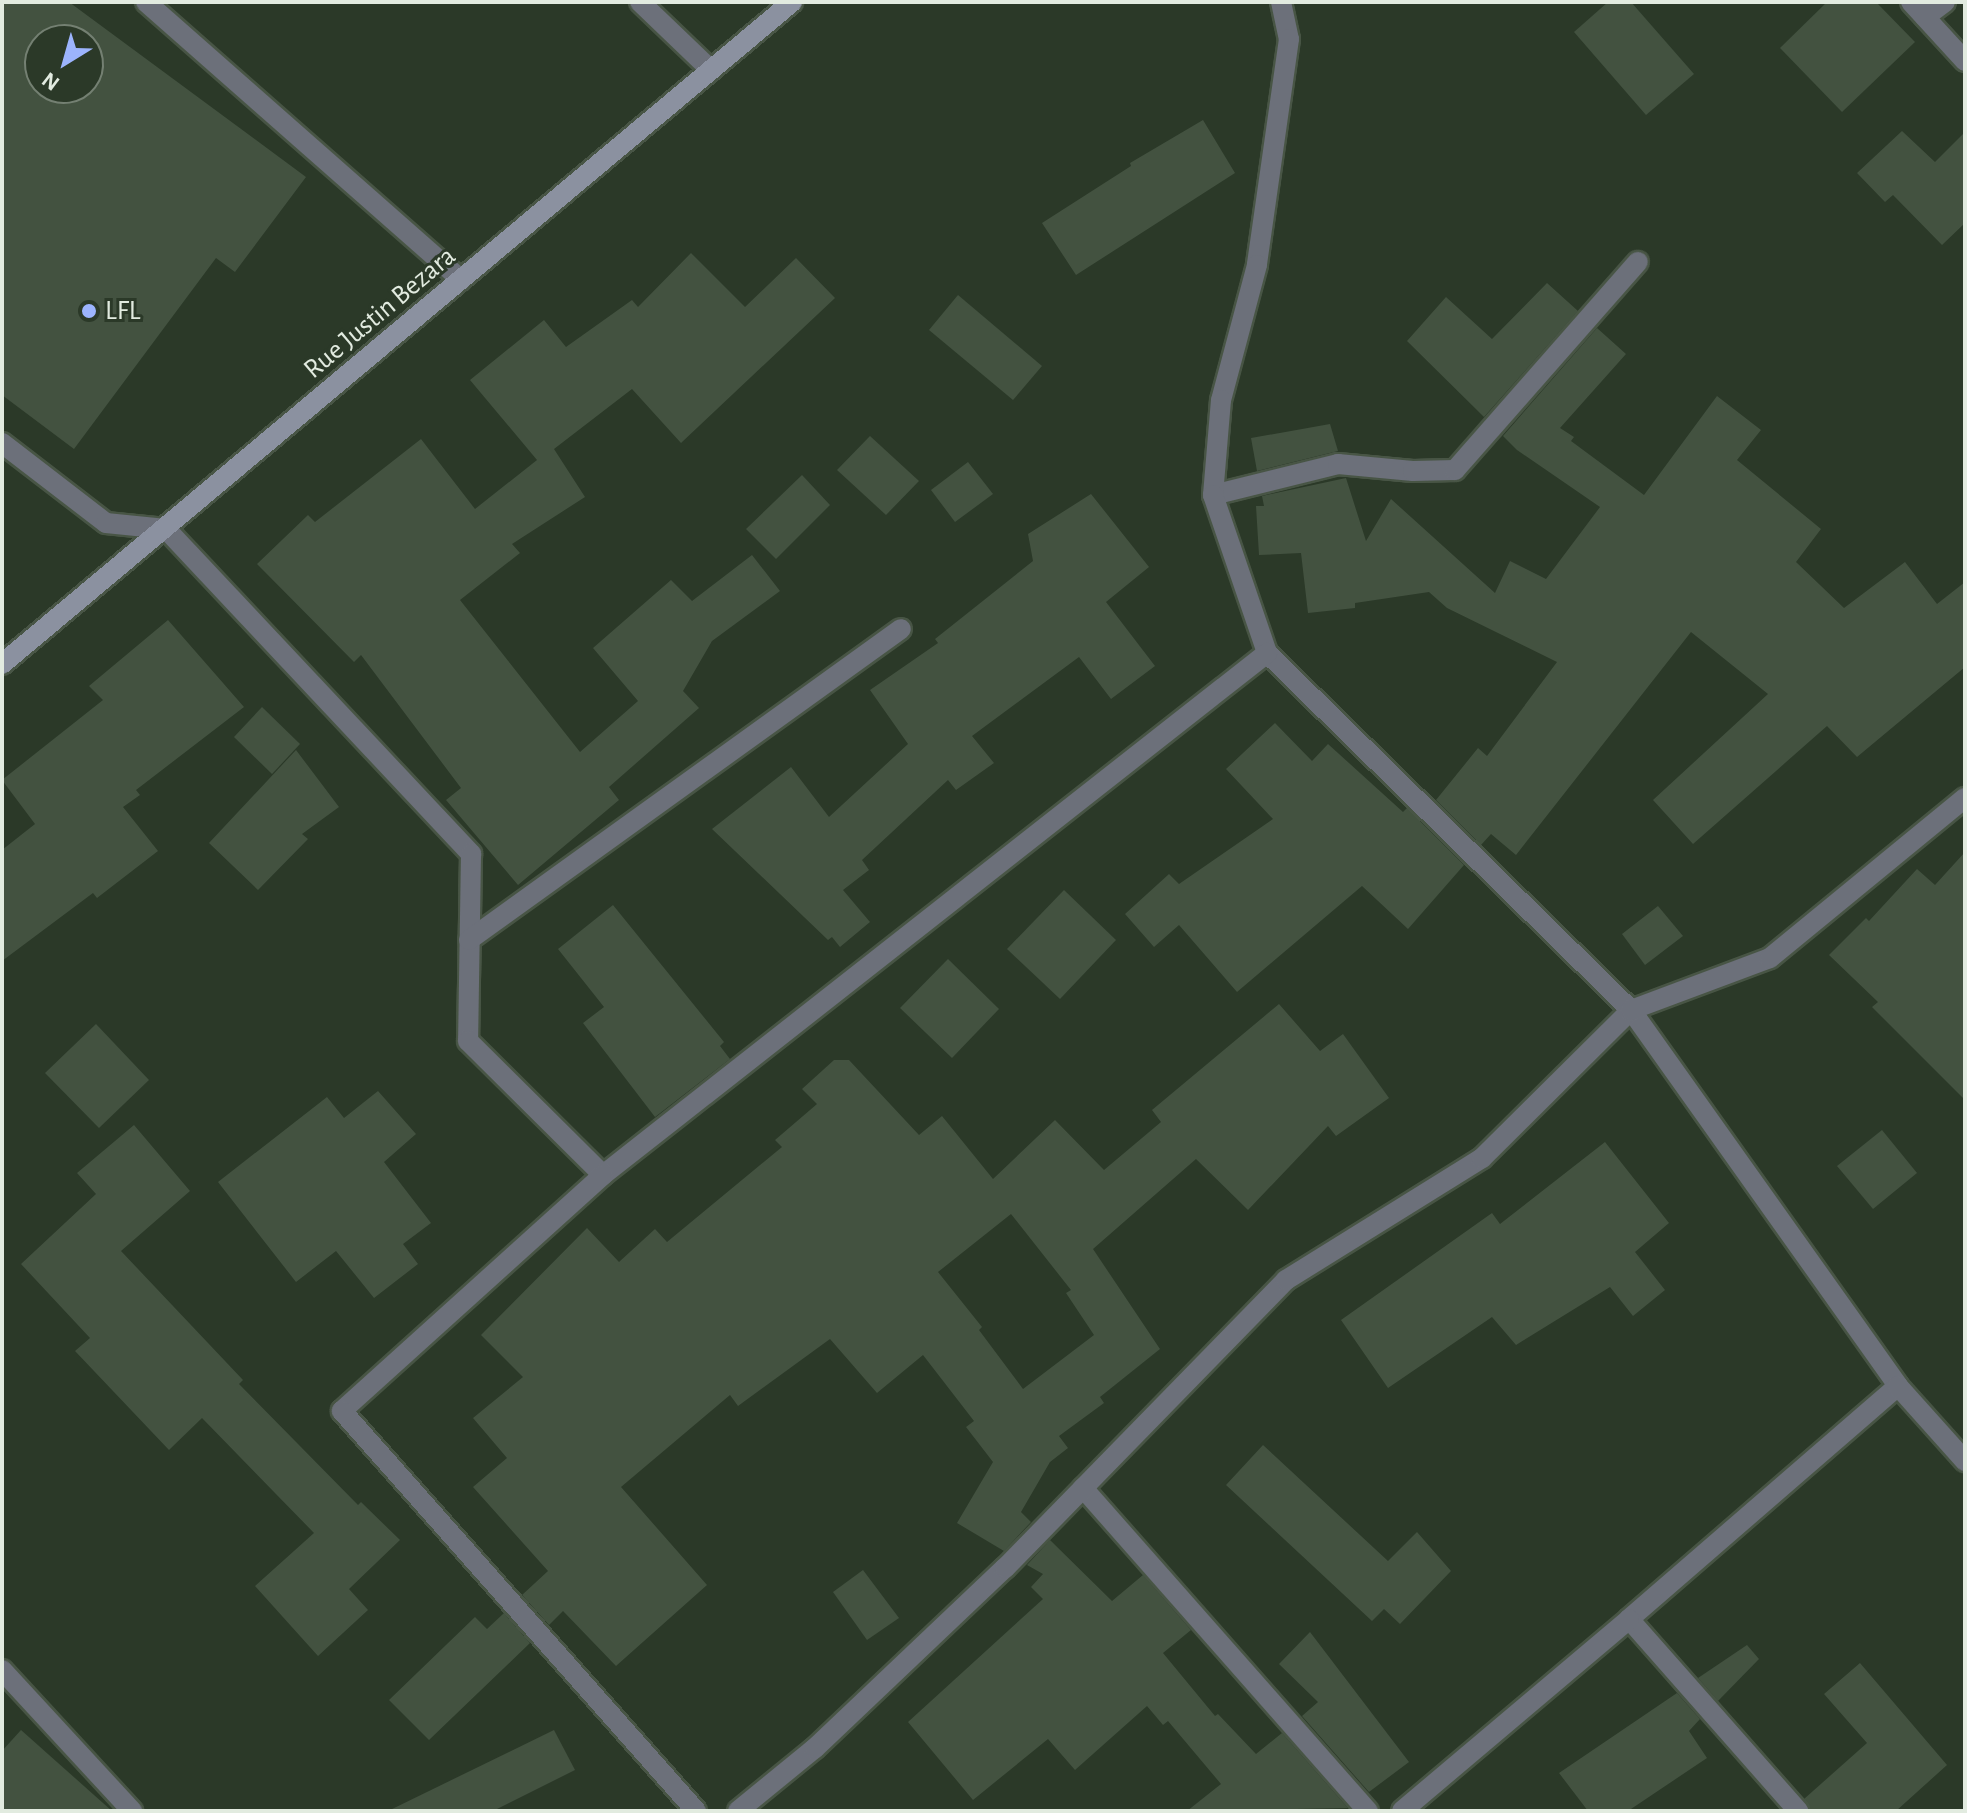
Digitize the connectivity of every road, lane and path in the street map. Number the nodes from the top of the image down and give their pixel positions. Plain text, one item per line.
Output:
1 (146, 2) edge
2 (640, 2) edge
3 (792, 2) edge
4 (1281, 2) edge
5 (1945, 2) edge
6 (1918, 10) edge
7 (1965, 61) edge
8 (711, 70) junction
9 (1638, 262) dead end
10 (461, 280) junction
11 (2, 443) edge
12 (1213, 495) junction
13 (166, 529) junction
14 (901, 629) dead end
15 (1267, 653) junction
16 (2, 664) edge
17 (1965, 798) edge
18 (469, 940) junction
19 (1631, 1010) junction
20 (603, 1175) junction
21 (1898, 1386) junction
22 (1965, 1461) edge
23 (1083, 1488) junction
24 (1629, 1619) junction
25 (2, 1670) edge
26 (132, 1811) edge
27 (696, 1811) edge
28 (738, 1811) edge
29 (1368, 1811) edge
30 (1402, 1811) edge
31 (1798, 1811) edge

1 - 10 street
2 - 8 street
3 - 8 street, Rue Justin Bezara
4 - 12 street
5 - 6 street
6 - 7 street
8 - 10 street, Rue Justin Bezara
9 - 12 street
10 - 13 street, Rue Justin Bezara
11 - 13 street
12 - 15 street
13 - 16 street, Rue Justin Bezara
13 - 18 street
14 - 18 street
15 - 19 street
15 - 20 street
17 - 19 street
18 - 20 street
19 - 21 street
19 - 23 street
20 - 27 street
21 - 22 street
21 - 24 street
23 - 28 street
23 - 29 street
24 - 30 street
24 - 31 street
25 - 26 street

